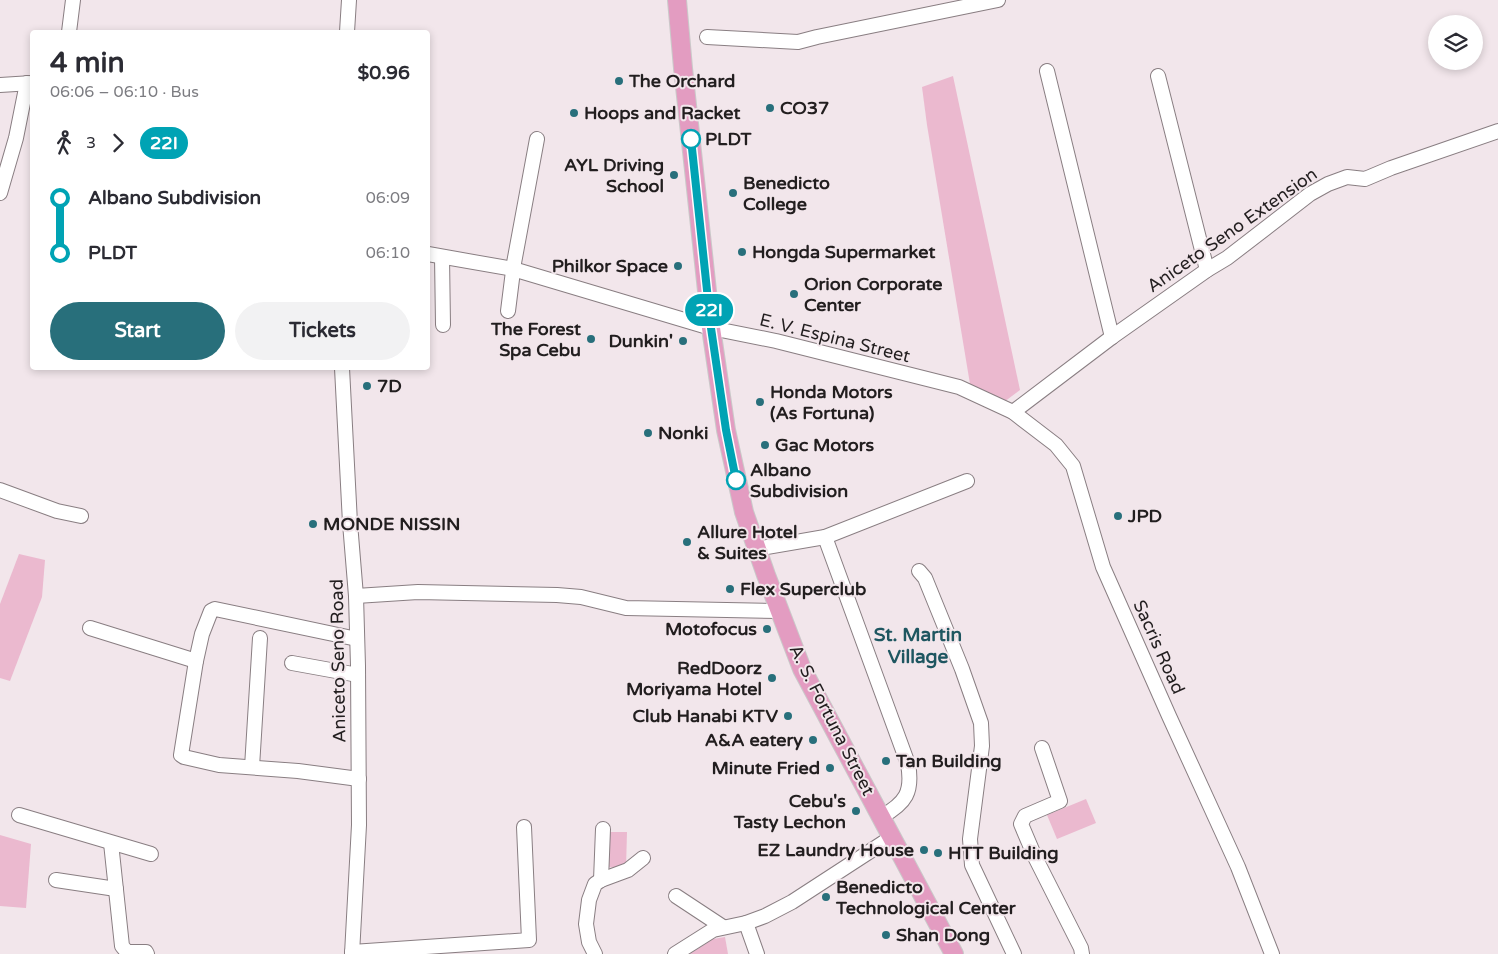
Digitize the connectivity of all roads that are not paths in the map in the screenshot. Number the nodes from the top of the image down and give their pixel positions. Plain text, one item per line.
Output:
1 (73, 0) edge
2 (349, 0) edge
3 (677, 0) edge
4 (998, 0) edge
5 (69, 30) edge
6 (348, 30) edge
7 (708, 37) dead end
8 (1047, 71) dead end
9 (1158, 76) dead end
10 (30, 83) edge
11 (0, 85) edge
12 (1498, 131) edge
13 (537, 139) dead end
14 (0, 193) edge
15 (430, 254) edge
16 (442, 257) junction
17 (513, 269) junction
18 (1207, 270) junction
19 (508, 311) dead end
20 (443, 324) dead end
21 (711, 328) junction
22 (1112, 337) junction
23 (342, 370) edge
24 (972, 393) joint
25 (1013, 412) junction
26 (967, 481) dead end
27 (0, 490) edge
28 (80, 516) dead end
29 (826, 536) junction
30 (756, 548) junction
31 (919, 571) dead end
32 (356, 596) junction
33 (779, 611) junction
34 (90, 628) dead end
35 (260, 638) dead end
36 (357, 639) junction
37 (196, 661) junction
38 (292, 663) dead end
39 (358, 675) junction
40 (1042, 748) dead end
41 (252, 767) junction
42 (359, 779) junction
43 (18, 816) dead end
44 (881, 817) junction
45 (524, 827) dead end
46 (603, 829) dead end
47 (892, 837) junction
48 (111, 843) junction
49 (151, 854) dead end
50 (643, 858) dead end
51 (56, 880) dead end
52 (601, 880) junction
53 (116, 888) junction
54 (676, 896) dead end
55 (746, 923) junction
56 (723, 927) junction
57 (352, 953) edge
58 (147, 954) edge
59 (595, 954) edge
60 (675, 954) edge
61 (757, 954) edge
62 (954, 954) edge
63 (1014, 954) edge
64 (1082, 954) edge
65 (1272, 954) edge

1 - 5 street
2 - 6 street
3 - 21 main road, A. S. Fortuna Street
4 - 7 street
8 - 22 street
9 - 18 street
10 - 11 street
10 - 14 street
12 - 18 street, Aniceto Seno Extension
13 - 17 street
15 - 16 street, E. V. Espina Street
16 - 17 street, E. V. Espina Street
16 - 20 street
17 - 19 street
17 - 21 street, E. V. Espina Street
18 - 22 street, Aniceto Seno Extension
21 - 24 street, E. V. Espina Street
21 - 30 main road, A. S. Fortuna Street
22 - 25 street, Aniceto Seno Extension
23 - 32 street, Aniceto Seno Road
24 - 25 street, Sacris Road
25 - 65 street, Sacris Road
26 - 29 street
27 - 28 street
29 - 30 street
29 - 44 street
30 - 33 main road, A. S. Fortuna Street
31 - 63 street
32 - 33 street
32 - 36 street, Aniceto Seno Road
33 - 44 main road, A. S. Fortuna Street
34 - 37 street
35 - 41 street
36 - 37 street
36 - 39 street, Aniceto Seno Road
37 - 41 street
38 - 39 street
39 - 42 street, Aniceto Seno Road
40 - 64 street
41 - 42 street
42 - 57 street, Aniceto Seno Road
43 - 48 street
44 - 47 main road, A. S. Fortuna Street
45 - 57 street
46 - 52 street
47 - 55 street
47 - 62 main road, A. S. Fortuna Street
48 - 49 street
48 - 53 street
50 - 52 street
51 - 53 street
52 - 59 street
53 - 58 street
54 - 56 street
55 - 56 street
55 - 61 street
56 - 60 street

